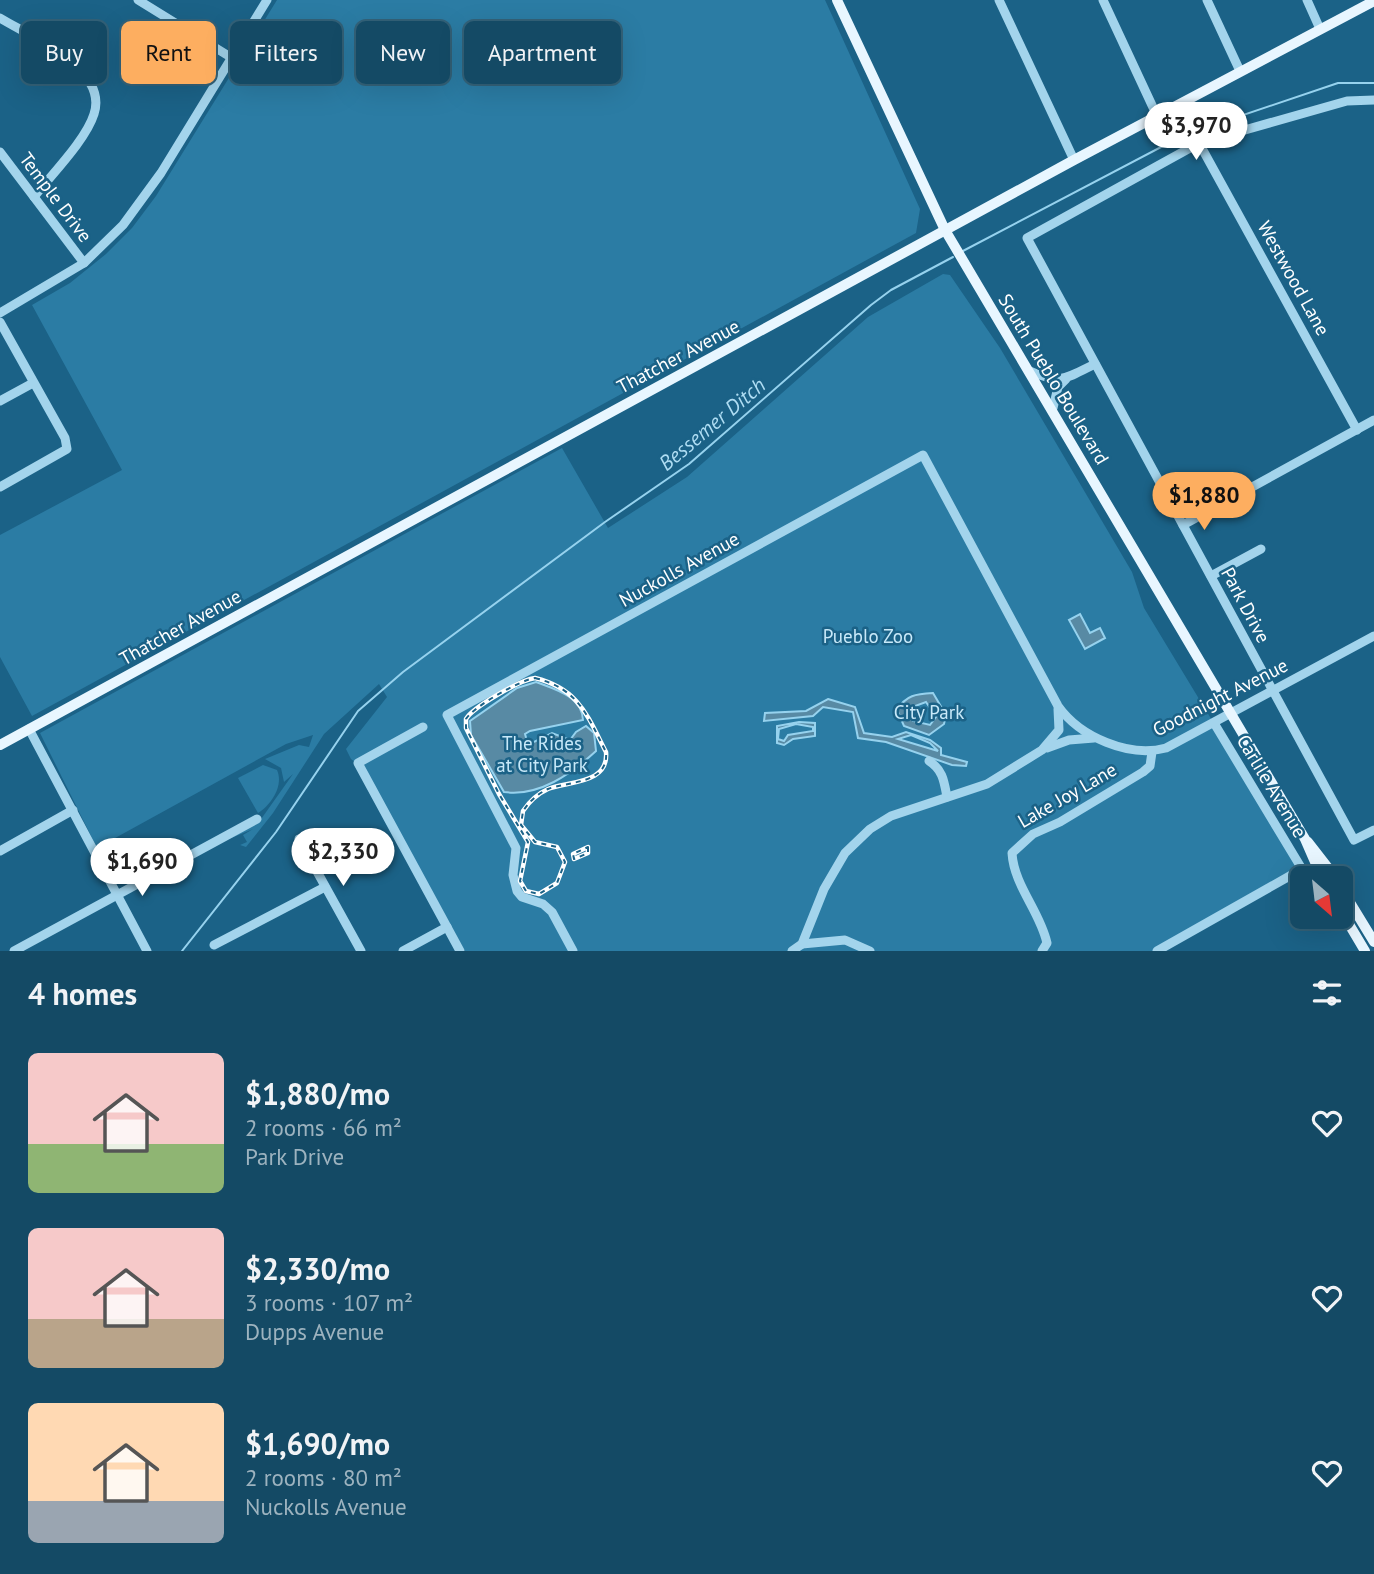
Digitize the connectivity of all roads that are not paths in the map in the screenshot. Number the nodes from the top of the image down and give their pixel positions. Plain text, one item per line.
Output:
1 (138, 0) edge
2 (267, 0) edge
3 (837, 0) edge
4 (999, 0) edge
5 (1103, 0) edge
6 (1207, 0) edge
7 (1307, 0) edge
8 (1374, 1) edge
9 (0, 18) edge
10 (254, 21) edge
11 (1320, 29) junction
12 (230, 57) edge
13 (230, 61) edge
14 (1240, 71) junction
15 (1374, 100) edge
16 (1157, 116) junction
17 (1199, 143) junction
18 (0, 152) edge
19 (1074, 160) junction
20 (34, 197) junction
21 (945, 230) junction
22 (84, 263) junction
23 (0, 313) edge
24 (0, 322) edge
25 (1095, 364) junction
26 (1030, 371) junction
27 (1067, 378) junction
28 (33, 383) junction
29 (0, 401) edge
30 (1053, 408) junction
31 (1374, 420) edge
32 (1357, 430) junction
33 (0, 486) edge
34 (1183, 525) junction
35 (1262, 549) dead end
36 (1211, 576) junction
37 (1374, 636) edge
38 (1272, 691) junction
39 (1058, 706) junction
40 (1230, 714) junction
41 (1214, 723) junction
42 (423, 727) dead end
43 (29, 729) junction
44 (1098, 738) junction
45 (0, 745) edge
46 (1042, 750) junction
47 (1152, 752) junction
48 (929, 761) dead end
49 (947, 797) junction
50 (73, 810) junction
51 (257, 819) dead end
52 (1374, 830) edge
53 (299, 839) dead end
54 (1305, 839) junction
55 (0, 851) edge
56 (1317, 866) edge
57 (1328, 866) edge
58 (326, 887) junction
59 (116, 895) junction
60 (1353, 907) edge
61 (447, 927) junction
62 (1352, 929) edge
63 (1374, 942) edge
64 (802, 944) junction
65 (214, 946) dead end
66 (1177, 947) edge
67 (1046, 948) edge
68 (14, 951) edge
69 (147, 951) edge
70 (361, 951) edge
71 (403, 951) edge
72 (460, 951) edge
73 (573, 951) edge
74 (792, 951) edge
75 (870, 951) edge
76 (1157, 951) edge
77 (1365, 951) edge

1 - 12 street
2 - 10 street
3 - 21 main road, South Pueblo Boulevard
4 - 19 street
5 - 16 street
6 - 14 street
7 - 11 street
8 - 11 main road, Thatcher Avenue
9 - 20 street
11 - 14 main road, Thatcher Avenue
13 - 22 street
14 - 16 main road, Thatcher Avenue
15 - 17 street
16 - 19 main road, Thatcher Avenue
17 - 25 street, Park Drive
17 - 32 street, Westwood Lane
18 - 20 street, Temple Drive
19 - 21 main road, Thatcher Avenue
20 - 22 street, Temple Drive
21 - 26 main road, South Pueblo Boulevard
21 - 43 main road, Thatcher Avenue
22 - 23 street
24 - 28 street
25 - 27 street
25 - 34 street, Park Drive
26 - 27 street
26 - 30 main road, South Pueblo Boulevard
27 - 30 street
28 - 29 street
28 - 33 street
30 - 40 main road, South Pueblo Boulevard
31 - 32 street
32 - 34 street
34 - 36 street, Park Drive
35 - 36 street
36 - 38 street, Park Drive
37 - 38 street, Goodnight Avenue
38 - 40 street, Goodnight Avenue
38 - 52 street, Park Drive
39 - 44 street, Goodnight Avenue
39 - 46 street
39 - 73 street, Nuckolls Avenue
40 - 41 street, Goodnight Avenue
40 - 54 main road, South Pueblo Boulevard
41 - 47 street, Goodnight Avenue
41 - 66 street, Carlile Avenue
42 - 61 street
43 - 45 main road, Thatcher Avenue
43 - 50 street
44 - 46 street
44 - 47 street, Goodnight Avenue
46 - 49 street
47 - 67 street, Lake Joy Lane
48 - 49 street
49 - 64 street
50 - 55 street
50 - 59 street
51 - 59 street
53 - 58 street
54 - 56 main road, South Pueblo Boulevard
54 - 57 main road, South Pueblo Boulevard
58 - 65 street
58 - 70 street
59 - 68 street
59 - 69 street
60 - 63 main road
61 - 71 street
61 - 72 street
62 - 77 main road
64 - 74 street
64 - 75 street
66 - 76 street, Carlile Avenue

